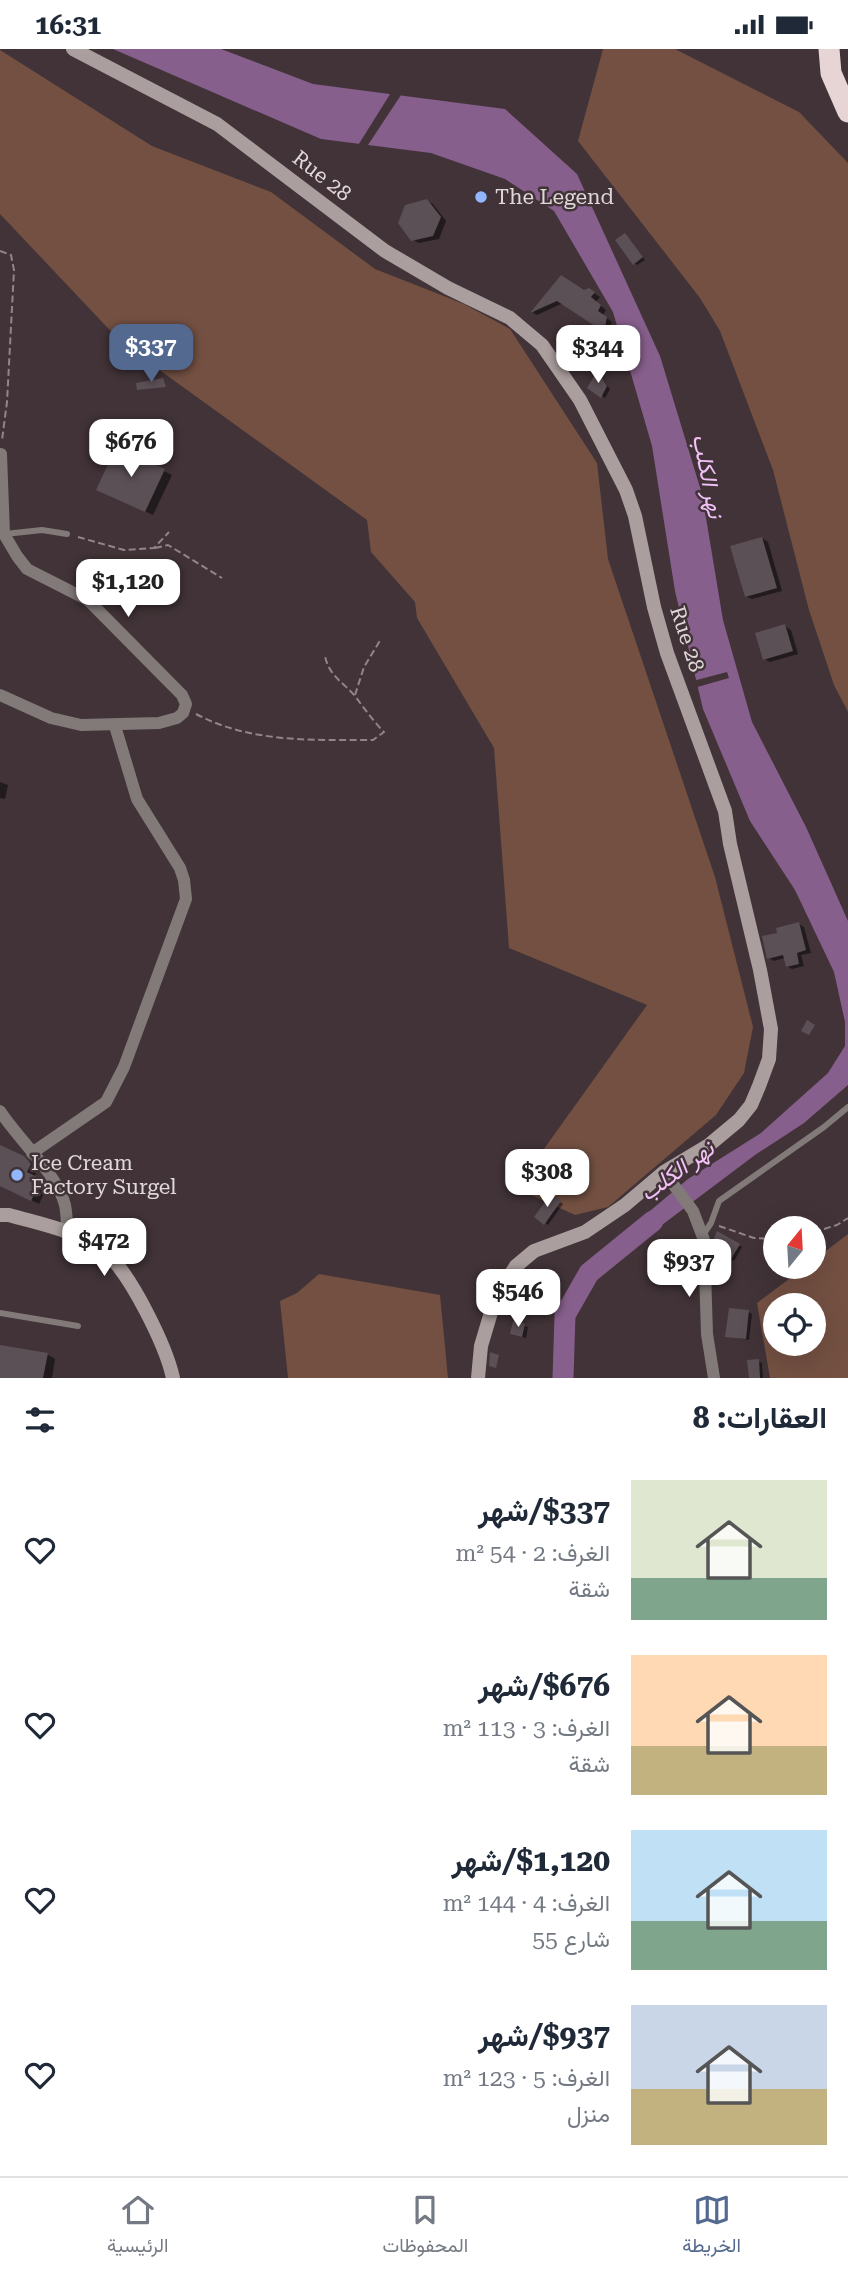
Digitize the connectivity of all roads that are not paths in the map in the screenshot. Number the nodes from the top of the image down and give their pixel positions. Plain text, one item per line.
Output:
1 (74, 49) edge
2 (829, 49) edge
3 (848, 112) edge
4 (1, 454) edge
5 (4, 534) junction
6 (66, 534) road end
7 (0, 695) edge
8 (115, 726) junction
9 (848, 1107) edge
10 (0, 1111) edge
11 (32, 1153) junction
12 (664, 1172) junction
13 (0, 1215) edge
14 (67, 1233) junction
15 (703, 1235) junction
16 (0, 1313) edge
17 (78, 1327) dead end
18 (173, 1378) edge
19 (478, 1378) edge
20 (714, 1378) edge

1 - 12 street, Rue 28
2 - 3 highway
4 - 5 street
5 - 6 lane
5 - 8 street
7 - 8 street
8 - 11 street
9 - 15 lane
10 - 11 street
11 - 14 street
12 - 15 street
12 - 19 street, Rue 28
13 - 14 street
14 - 18 street
15 - 20 street
16 - 17 lane

